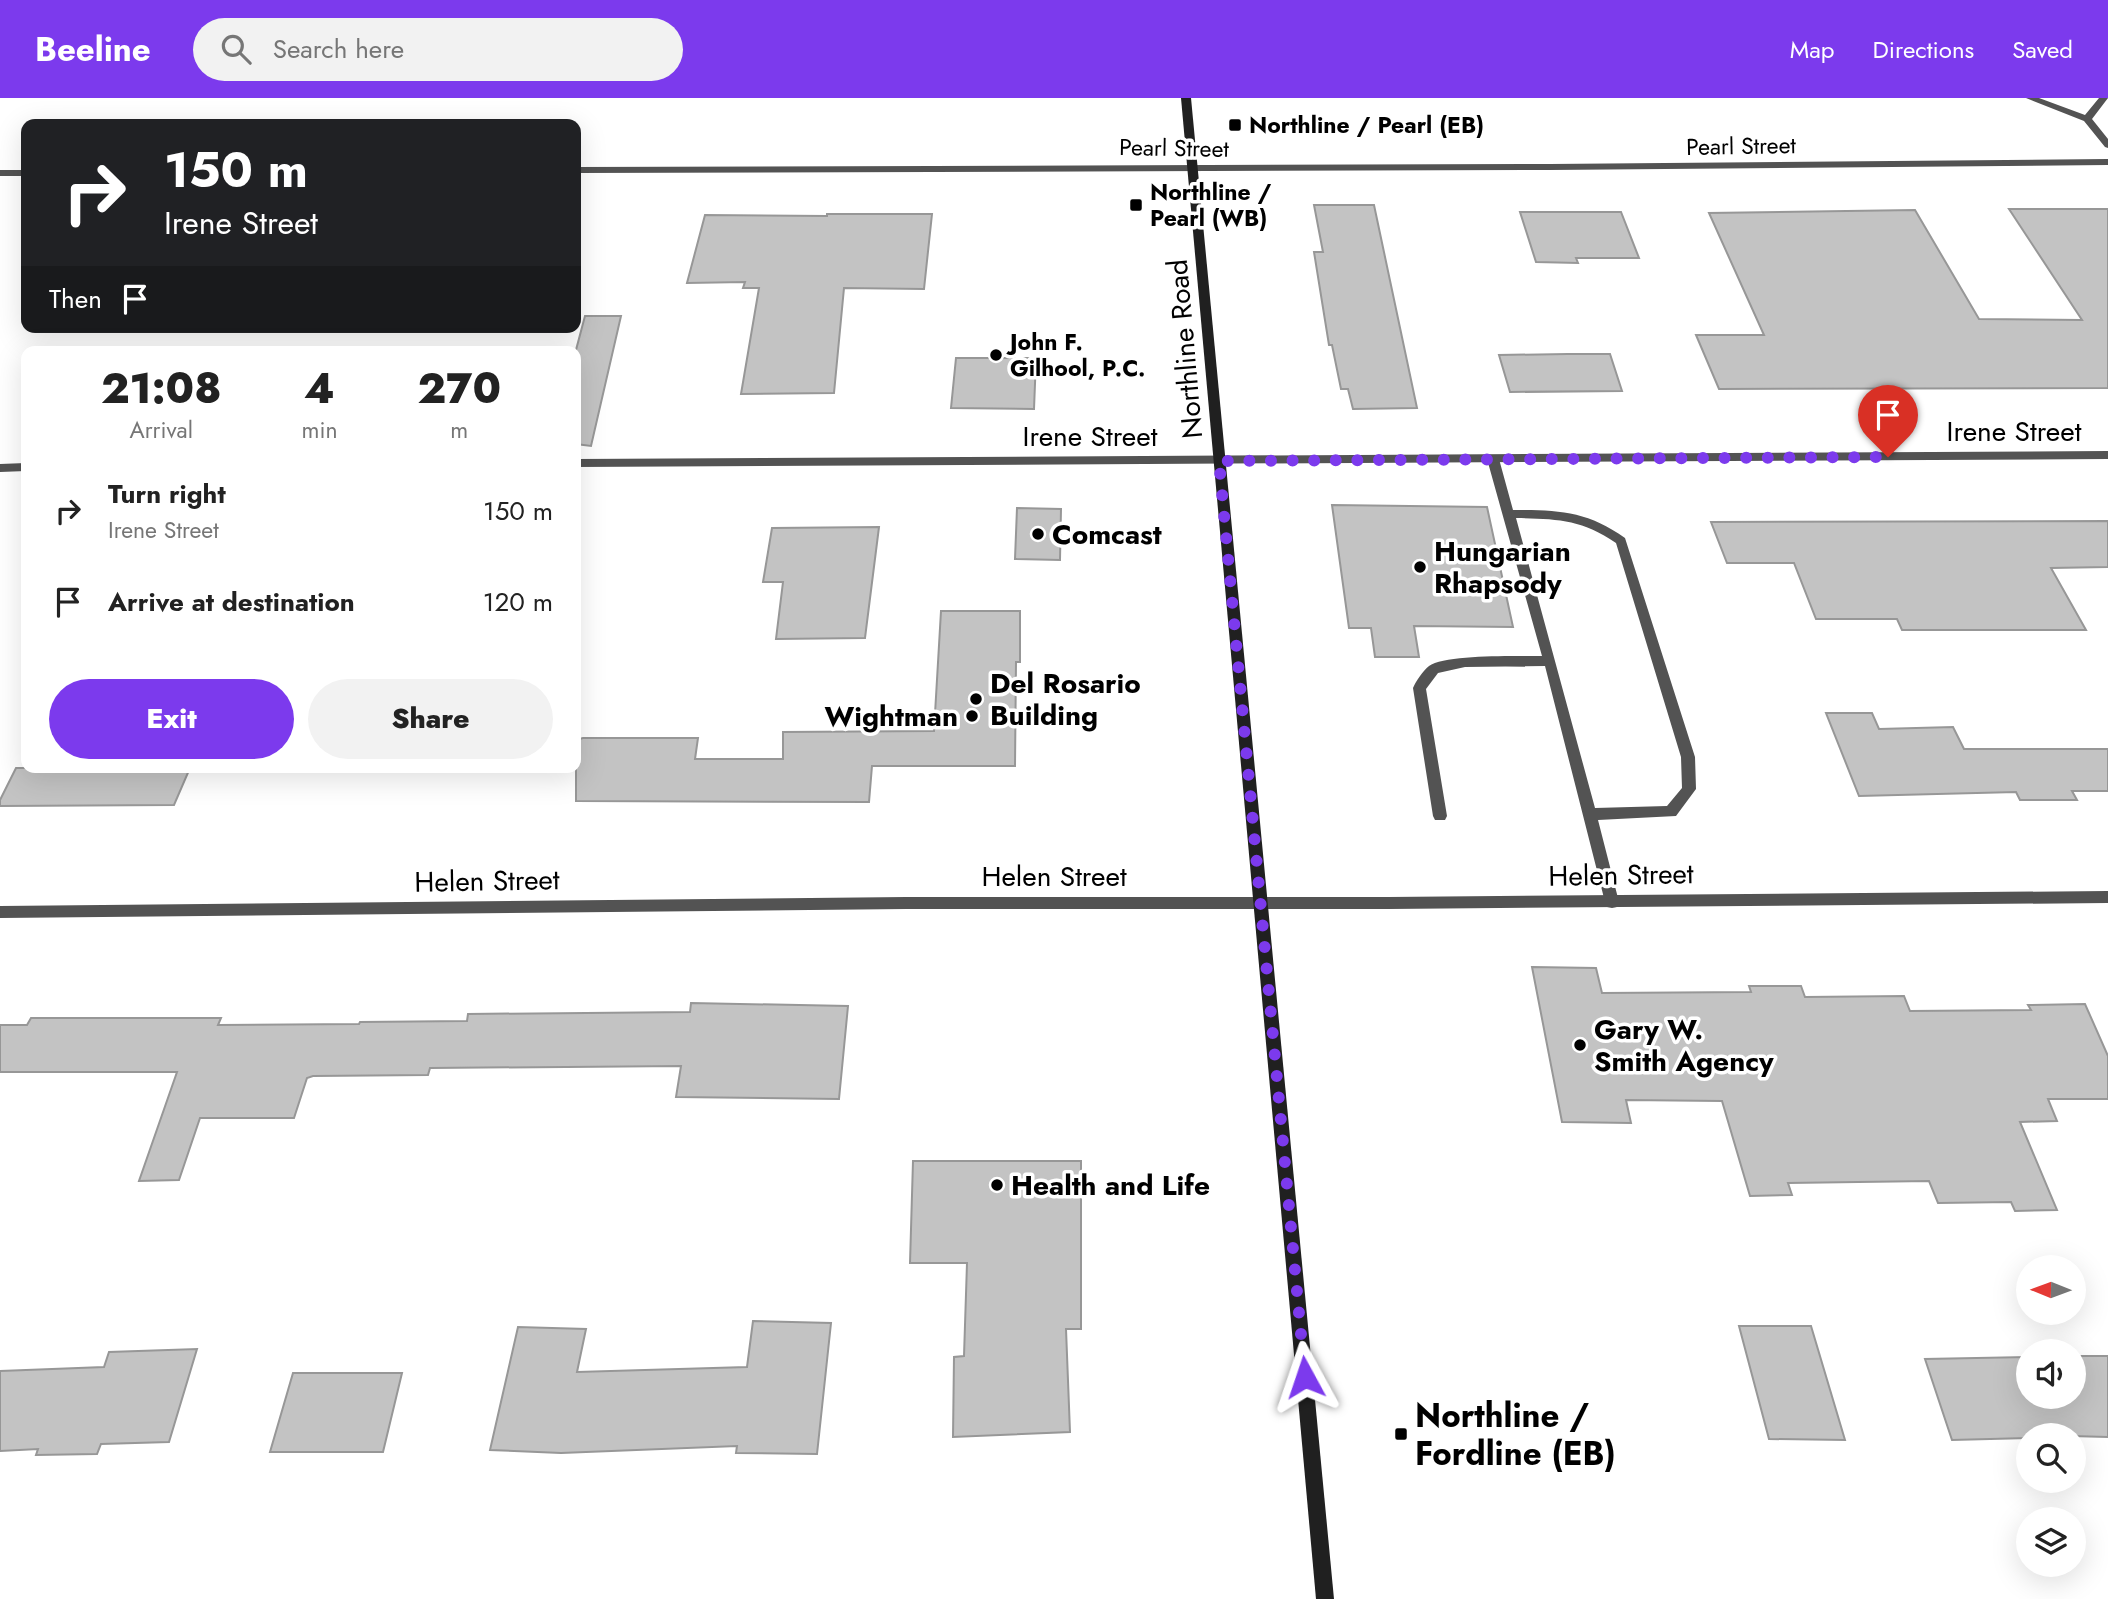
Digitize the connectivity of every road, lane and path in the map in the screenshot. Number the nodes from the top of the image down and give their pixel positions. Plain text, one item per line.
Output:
1 (1186, 98) edge
2 (2031, 98) edge
3 (2104, 98) edge
4 (2087, 119) junction
5 (2108, 145) edge
6 (2108, 162) edge
7 (1193, 168) junction
8 (581, 170) edge
9 (0, 173) edge
10 (21, 173) edge
11 (2108, 455) edge
12 (1493, 459) junction
13 (1219, 461) junction
14 (581, 463) edge
15 (21, 467) edge
16 (0, 468) edge
17 (1508, 514) junction
18 (1550, 662) junction
19 (1589, 814) junction
20 (1440, 816) dead end
21 (2108, 897) edge
22 (1261, 902) junction
23 (1612, 902) junction
24 (0, 912) edge
25 (1325, 1599) edge

1 - 7 main road, Northline Road
2 - 4 street
3 - 4 street
4 - 5 street
6 - 7 street, Pearl Street
7 - 8 street, Pearl Street
7 - 13 main road, Northline Road
9 - 10 street
11 - 12 street, Irene Street
12 - 13 street, Irene Street
12 - 17 street
13 - 14 street, Irene Street
13 - 22 main road, Northline Road
15 - 16 street
17 - 18 street
17 - 19 street
18 - 19 street
18 - 20 street
19 - 23 street
21 - 23 street, Helen Street
22 - 23 street, Helen Street
22 - 24 street, Helen Street
22 - 25 main road, Northline Road

